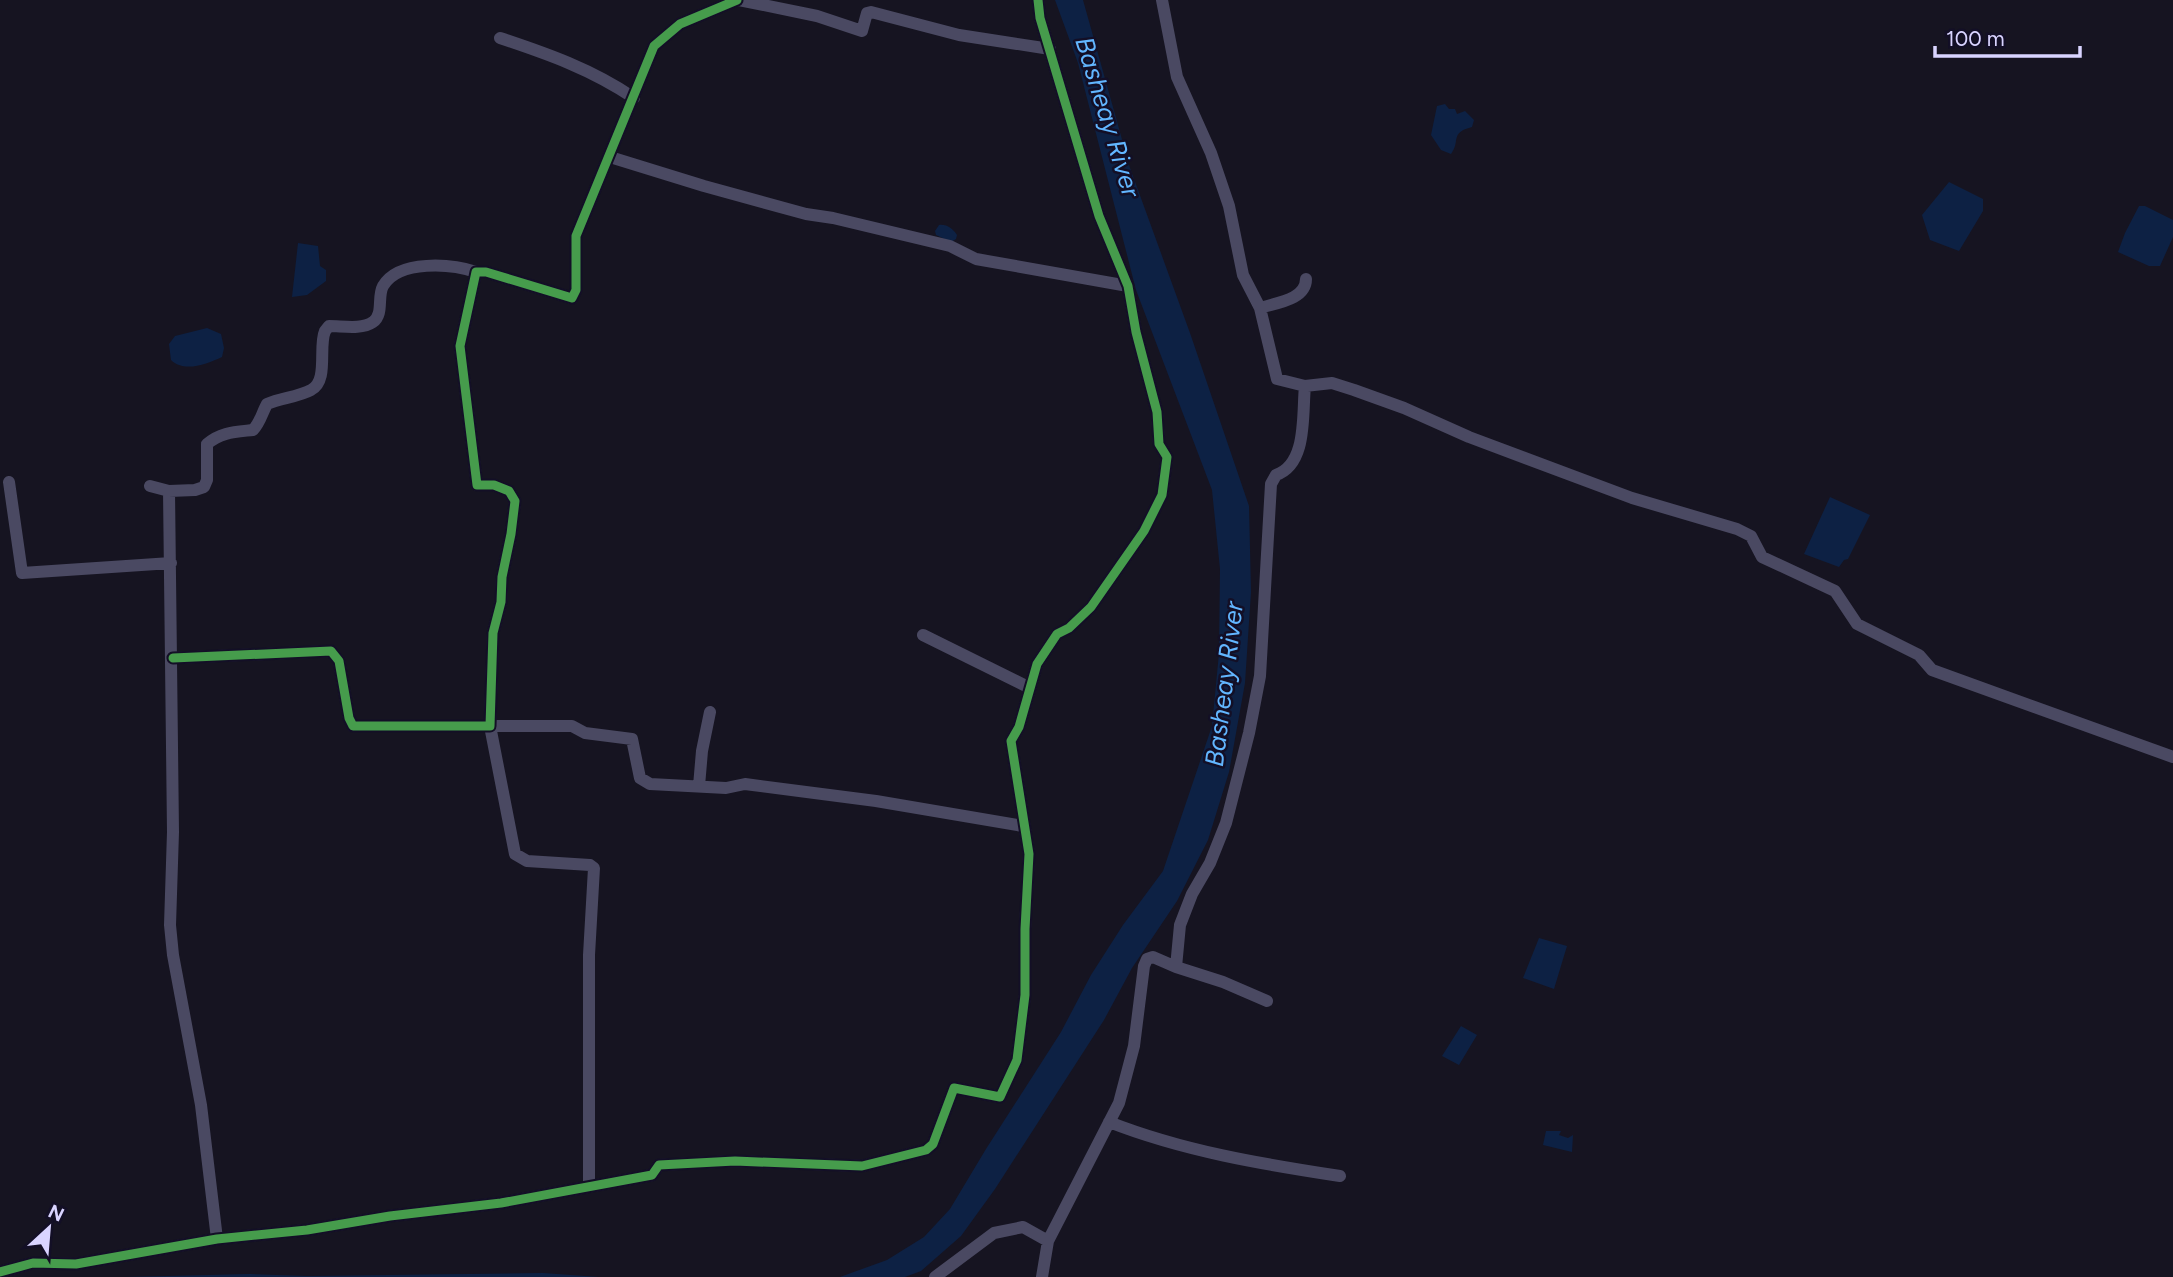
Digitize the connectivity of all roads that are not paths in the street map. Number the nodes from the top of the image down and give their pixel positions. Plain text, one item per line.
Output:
1 (738, 0) edge
2 (1038, 0) edge
3 (1162, 0) edge
4 (500, 38) dead end
5 (1050, 49) junction
6 (634, 98) junction
7 (610, 157) junction
8 (476, 272) junction
9 (1306, 279) dead end
10 (1128, 286) junction
11 (1259, 307) junction
12 (1305, 386) junction
13 (9, 482) dead end
14 (150, 486) dead end
15 (169, 491) junction
16 (171, 563) junction
17 (923, 635) dead end
18 (173, 658) junction
19 (1028, 687) junction
20 (710, 712) dead end
21 (490, 726) junction
22 (2173, 757) edge
23 (699, 786) junction
24 (1023, 826) junction
25 (1176, 967) junction
26 (1267, 1001) dead end
27 (1109, 1122) junction
28 (1340, 1176) dead end
29 (589, 1186) junction
30 (217, 1239) junction
31 (1048, 1241) junction
32 (0, 1272) edge
33 (935, 1277) edge
34 (1042, 1277) edge

1 - 5 street
1 - 6 street
2 - 5 street
3 - 11 street
4 - 6 street
5 - 10 street
6 - 7 street
7 - 8 street
7 - 10 street
8 - 15 street
8 - 21 street
9 - 11 street
10 - 19 street
11 - 12 street
12 - 22 street
12 - 25 street
13 - 16 street
14 - 15 street
15 - 16 street
16 - 18 street
17 - 19 street
18 - 21 street
18 - 30 street
19 - 24 street
20 - 23 street
21 - 23 street
21 - 29 street
23 - 24 street
24 - 29 street
25 - 26 street
25 - 27 street
27 - 28 street
27 - 31 street
29 - 30 street
30 - 32 street
31 - 33 street
31 - 34 street

